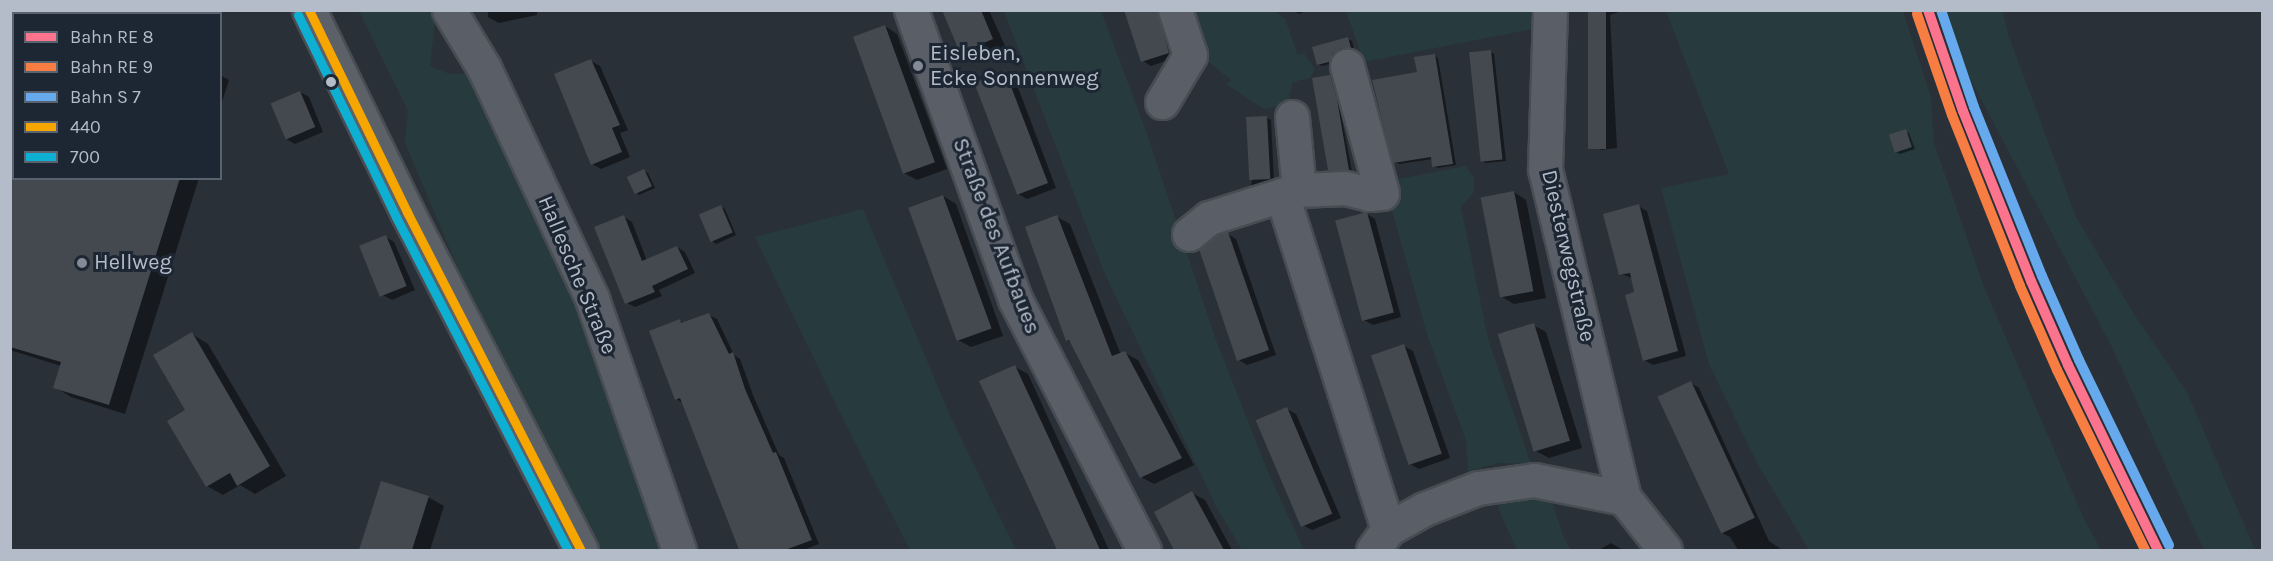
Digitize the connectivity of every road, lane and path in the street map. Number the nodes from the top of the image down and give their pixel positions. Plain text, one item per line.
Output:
1 (309, 10) edge
2 (449, 10) edge
3 (911, 10) edge
4 (1175, 10) edge
5 (1550, 10) edge
6 (1347, 66) dead end
7 (1162, 102) dead end
8 (1292, 117) dead end
9 (1290, 192) junction
10 (1189, 234) dead end
11 (1624, 498) junction
12 (1381, 540) edge
13 (581, 550) edge
14 (679, 550) edge
15 (1144, 550) edge
16 (1665, 550) edge

1 - 13 main road
2 - 14 street, Hallesche Straße
3 - 15 street, Straße des Aufbaues
4 - 7 street
5 - 11 street, Diesterwegstraße
6 - 9 street
8 - 9 street
9 - 10 street
9 - 12 street
11 - 12 street
11 - 16 street, Diesterwegstraße

